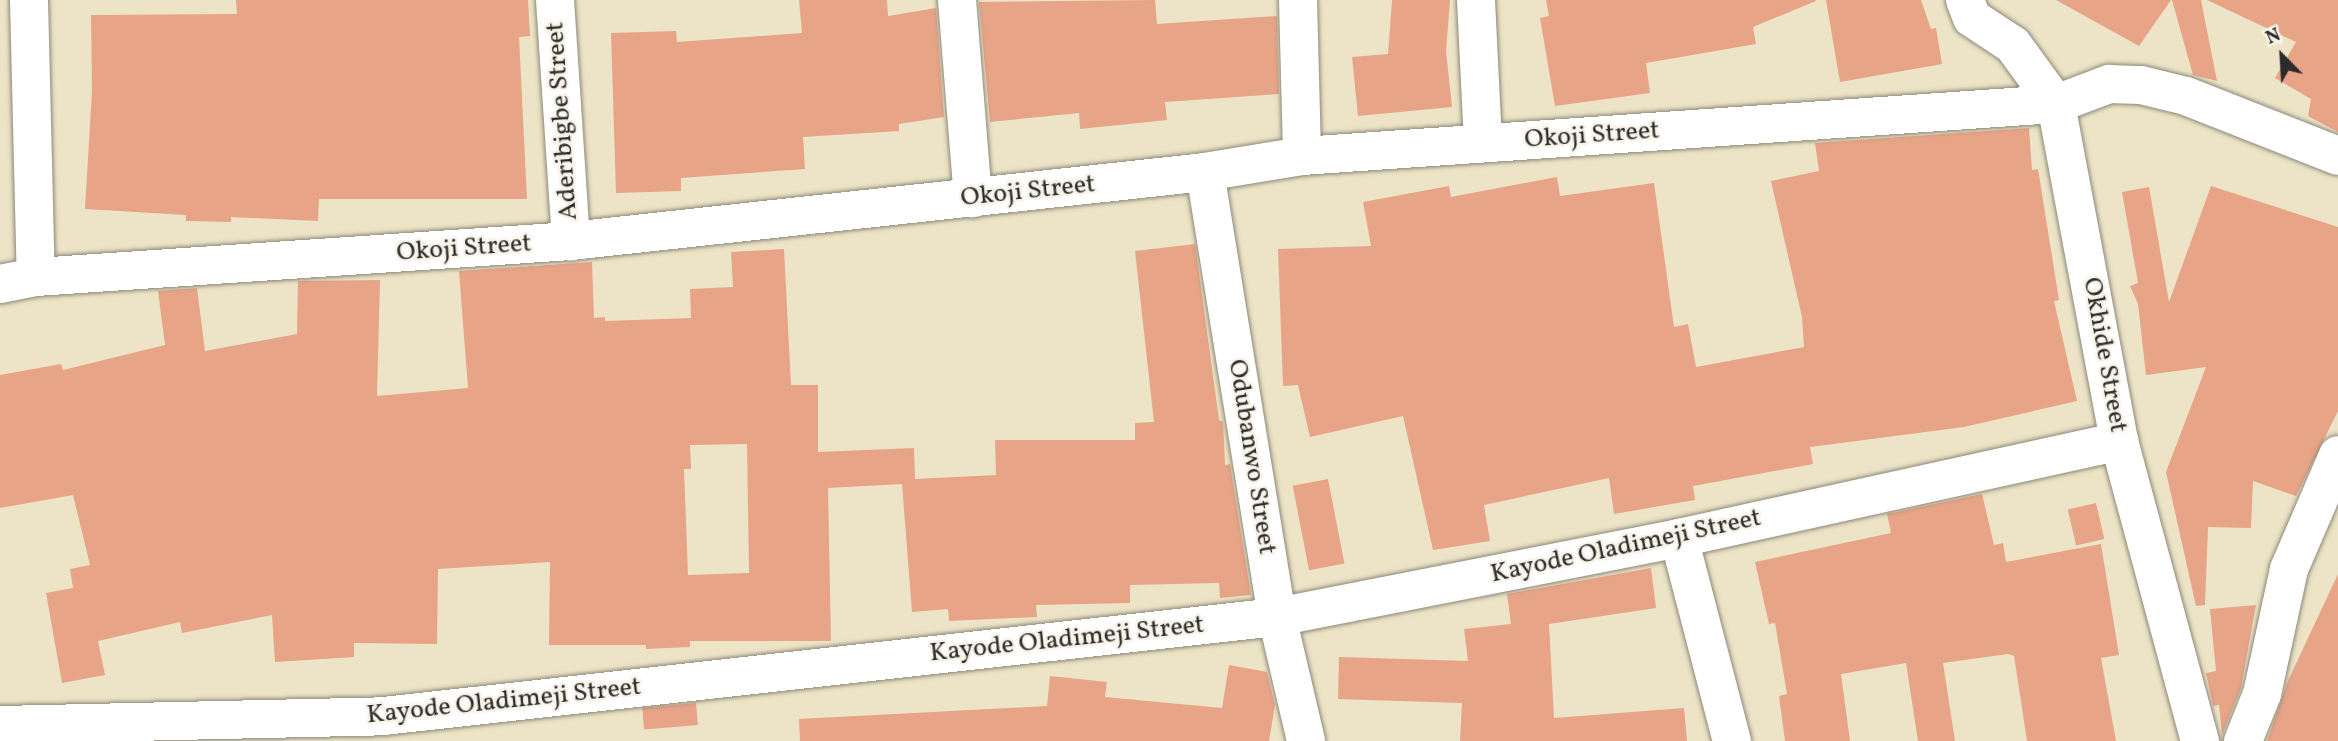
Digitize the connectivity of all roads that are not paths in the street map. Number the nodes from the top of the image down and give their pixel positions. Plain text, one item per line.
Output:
1 (555, 0) edge
2 (957, 0) edge
3 (1298, 0) edge
4 (1476, 0) edge
5 (1972, 6) edge
6 (20, 23) edge
7 (2056, 104) junction
8 (1483, 143) junction
9 (1302, 156) junction
10 (2338, 156) edge
11 (1205, 172) junction
12 (973, 198) junction
13 (571, 242) junction
14 (18, 281) edge
15 (2119, 441) junction
16 (2338, 455) edge
17 (1679, 538) junction
18 (1277, 617) junction
19 (0, 725) edge
20 (1306, 741) edge
21 (1732, 741) edge
22 (2200, 741) edge
23 (2243, 741) edge

1 - 13 street, Aderibigbe Street
2 - 12 street
3 - 9 street
4 - 8 street
5 - 7 street, Okhide Street
6 - 14 street
7 - 8 street, Okoji Street
7 - 10 street, Okoji Street
7 - 15 street, Okhide Street
8 - 9 street, Okoji Street
9 - 11 street, Okoji Street
11 - 12 street, Okoji Street
11 - 18 street, Odubanwo Street
12 - 13 street, Okoji Street
13 - 14 street, Okoji Street
15 - 17 street, Kayode Oladimeji Street
15 - 22 street, Okhide Street
16 - 23 street
17 - 18 street, Kayode Oladimeji Street
17 - 21 street
18 - 19 street, Kayode Oladimeji Street
18 - 20 street, Odubanwo Street

